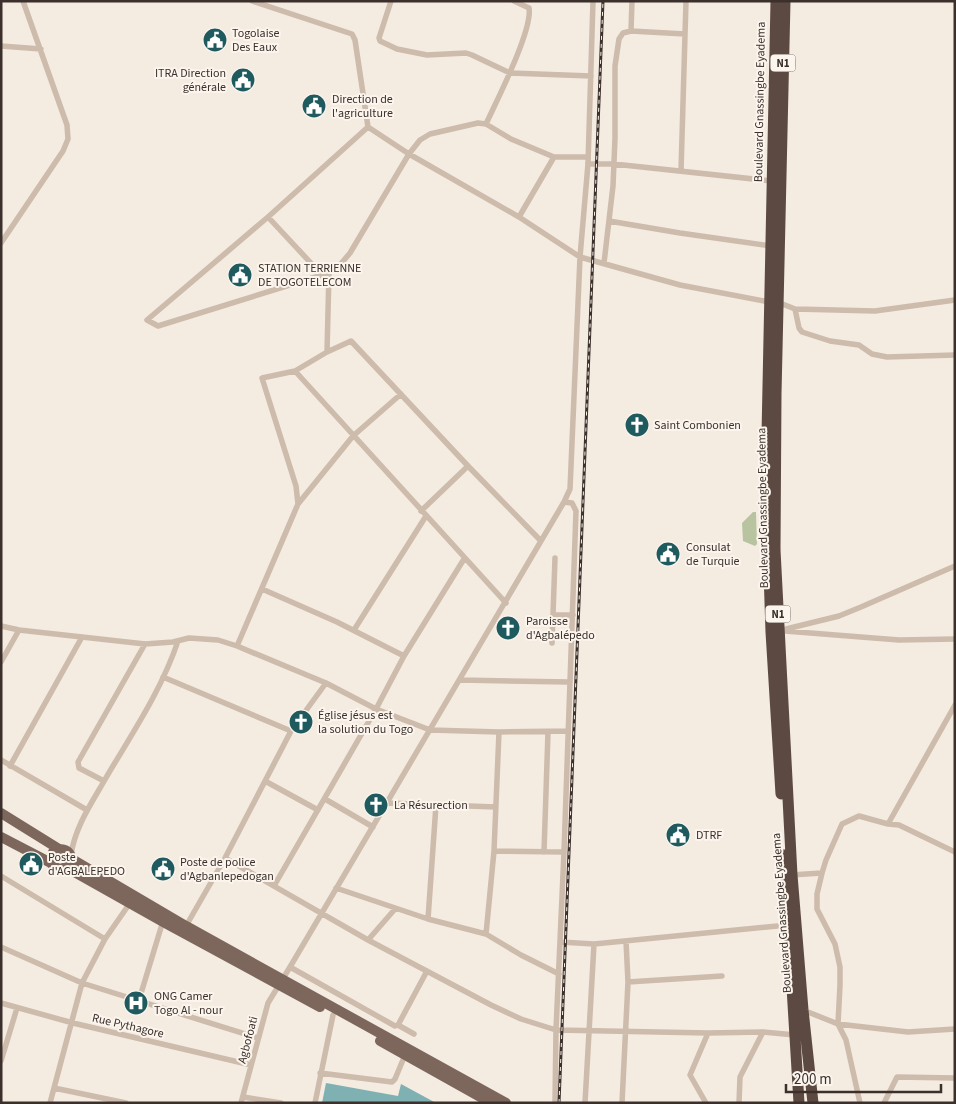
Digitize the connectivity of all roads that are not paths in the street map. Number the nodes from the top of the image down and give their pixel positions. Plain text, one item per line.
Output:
1 (23, 1) edge
2 (252, 1) edge
3 (392, 1) edge
4 (514, 1) edge
5 (594, 1) edge
6 (632, 1) edge
7 (686, 1) edge
8 (776, 1) edge
9 (785, 1) edge
10 (632, 31) junction
11 (685, 34) junction
12 (1, 46) edge
13 (40, 49) junction
14 (510, 73) junction
15 (591, 76) junction
16 (486, 124) junction
17 (368, 127) junction
18 (409, 154) junction
19 (554, 157) junction
20 (588, 157) junction
21 (588, 164) junction
22 (614, 164) junction
23 (681, 171) junction
24 (772, 181) junction
25 (268, 217) junction
26 (519, 217) junction
27 (609, 221) junction
28 (1, 244) edge
29 (771, 246) junction
30 (580, 257) junction
31 (604, 263) junction
32 (329, 272) junction
33 (322, 275) junction
34 (955, 300) edge
35 (774, 304) junction
36 (795, 309) junction
37 (327, 352) junction
38 (955, 355) edge
39 (295, 371) junction
40 (400, 394) junction
41 (353, 436) junction
42 (468, 466) junction
43 (564, 502) junction
44 (298, 504) junction
45 (423, 514) junction
46 (542, 541) junction
47 (555, 558) dead end
48 (464, 559) junction
49 (955, 566) edge
50 (262, 590) junction
51 (506, 603) junction
52 (554, 615) junction
53 (573, 615) junction
54 (1, 626) edge
55 (19, 630) junction
56 (354, 630) junction
57 (775, 631) junction
58 (82, 637) junction
59 (955, 639) edge
60 (178, 641) junction
61 (552, 643) dead end
62 (145, 644) junction
63 (237, 646) junction
64 (404, 656) junction
65 (1, 662) edge
66 (164, 677) junction
67 (460, 680) junction
68 (569, 682) junction
69 (326, 683) junction
70 (955, 705) edge
71 (376, 709) junction
72 (430, 730) junction
73 (568, 730) junction
74 (291, 731) junction
75 (499, 732) junction
76 (548, 732) junction
77 (1, 760) edge
78 (10, 766) junction
79 (104, 781) junction
80 (265, 781) junction
81 (325, 799) junction
82 (387, 803) junction
83 (436, 805) junction
84 (496, 807) junction
85 (87, 810) junction
86 (318, 810) junction
87 (1, 813) edge
88 (888, 824) junction
89 (373, 828) junction
90 (1, 838) edge
91 (73, 840) junction
92 (60, 849) junction
93 (494, 851) junction
94 (544, 852) junction
95 (564, 852) junction
96 (955, 852) edge
97 (226, 858) junction
98 (70, 861) junction
99 (52, 863) junction
100 (822, 873) junction
101 (788, 875) junction
102 (1, 876) edge
103 (274, 886) junction
104 (336, 888) junction
105 (133, 900) junction
106 (394, 909) junction
107 (322, 914) junction
108 (164, 918) junction
109 (428, 920) junction
110 (186, 926) junction
111 (788, 926) junction
112 (486, 934) junction
113 (105, 939) junction
114 (368, 940) junction
115 (626, 941) junction
116 (560, 942) junction
117 (594, 944) junction
118 (1, 947) edge
119 (290, 967) junction
120 (427, 971) junction
121 (559, 974) junction
122 (722, 976) dead end
123 (281, 982) junction
124 (628, 982) junction
125 (82, 983) junction
126 (139, 1000) junction
127 (1, 1003) edge
128 (16, 1008) junction
129 (803, 1010) junction
130 (333, 1015) junction
131 (73, 1023) junction
132 (838, 1024) junction
133 (398, 1025) junction
134 (955, 1029) edge
135 (556, 1030) junction
136 (590, 1030) junction
137 (626, 1030) junction
138 (763, 1032) junction
139 (708, 1033) junction
140 (414, 1034) dead end
141 (800, 1035) junction
142 (258, 1038) junction
143 (407, 1052) junction
144 (1, 1061) edge
145 (251, 1065) junction
146 (320, 1073) junction
147 (955, 1078) edge
148 (54, 1088) junction
149 (242, 1100) edge
150 (50, 1103) edge
151 (126, 1103) edge
152 (281, 1103) edge
153 (316, 1103) edge
154 (491, 1103) edge
155 (506, 1103) edge
156 (555, 1103) edge
157 (585, 1103) edge
158 (622, 1103) edge
159 (706, 1103) edge
160 (739, 1103) edge
161 (800, 1103) edge
162 (813, 1103) edge
163 (860, 1103) edge
164 (884, 1103) edge

1 - 13 street
2 - 17 street
3 - 14 street
4 - 14 street
5 - 15 street, Agbofoati
6 - 10 street
7 - 11 street
8 - 24 highway, Boulevard Gnassingbe Eyadema / N1
9 - 35 highway, Boulevard Gnassingbe Eyadema / N1
10 - 11 street
10 - 22 street
11 - 23 street
12 - 13 street
13 - 28 street
14 - 15 street
14 - 16 street
15 - 20 street, Agbofoati
16 - 18 street
16 - 19 street
17 - 18 street
17 - 25 street
18 - 26 street
18 - 32 street
19 - 20 street
19 - 26 street
20 - 21 street, Agbofoati
21 - 22 street
21 - 30 street, Agbofoati
22 - 23 street
22 - 27 street
23 - 24 street
24 - 29 highway, Boulevard Gnassingbe Eyadema / N1
25 - 33 street
25 - 33 street
26 - 30 street
27 - 29 street
27 - 31 street
29 - 35 highway, Boulevard Gnassingbe Eyadema / N1
30 - 31 street
30 - 43 street, Agbofoati
31 - 35 street
32 - 33 street
32 - 37 street
34 - 36 street
35 - 36 street
35 - 57 highway, Boulevard Gnassingbe Eyadema / N1
36 - 38 street
37 - 39 street
37 - 40 street
39 - 41 street
39 - 44 street
40 - 41 street
40 - 42 street
41 - 44 street
41 - 45 street
42 - 45 street
42 - 46 street
43 - 46 street, Agbofoati
43 - 53 street
44 - 50 street
45 - 48 street
45 - 56 street
46 - 51 street, Agbofoati
47 - 52 street
48 - 51 street
48 - 64 street
49 - 57 street
50 - 56 street
50 - 63 street
51 - 67 street, Agbofoati
52 - 53 street
52 - 61 street
53 - 68 street
54 - 55 street
55 - 58 street
55 - 65 street
56 - 64 street
57 - 59 street
57 - 101 highway, Boulevard Gnassingbe Eyadema / N1
58 - 62 street
58 - 78 street
60 - 62 street
60 - 63 street
60 - 66 street
62 - 79 street
63 - 69 street
64 - 71 street
66 - 74 street
66 - 79 street
67 - 68 street
67 - 72 street, Agbofoati
68 - 73 street
69 - 71 street
69 - 74 street
70 - 88 street
71 - 72 street
71 - 81 street
72 - 75 street
72 - 82 street, Agbofoati
73 - 76 street
73 - 95 street
74 - 80 street
75 - 76 street
75 - 84 street
76 - 94 street
77 - 78 street
78 - 85 street
79 - 85 street
80 - 86 street
80 - 97 street
81 - 86 street
81 - 89 street
82 - 83 street
82 - 89 street, Agbofoati
83 - 84 street
83 - 109 street
84 - 93 street
85 - 91 street
86 - 103 street
87 - 92 main road
88 - 96 street
88 - 100 street
89 - 104 street, Agbofoati
90 - 99 main road
91 - 92 street
91 - 98 street
92 - 98 main road
92 - 99 main road
93 - 94 street
93 - 112 street
94 - 95 street
95 - 116 street
97 - 103 street
97 - 110 street
98 - 99 main road
98 - 105 main road
100 - 101 street
100 - 132 street
101 - 111 highway, Boulevard Gnassingbe Eyadema / N1
101 - 129 highway, Boulevard Gnassingbe Eyadema / N1
102 - 113 street
103 - 107 street
104 - 106 street
104 - 107 street, Agbofoati
105 - 108 main road
105 - 113 street
106 - 109 street
106 - 114 street
107 - 114 street
107 - 119 street, Agbofoati
108 - 110 main road
108 - 123 main road
108 - 126 street
109 - 112 street
110 - 123 main road
111 - 115 street
111 - 141 highway, Boulevard Gnassingbe Eyadema / N1
112 - 121 street
113 - 125 street
114 - 120 street
115 - 117 street
115 - 124 street
116 - 117 street
116 - 121 street
117 - 136 street
118 - 125 street
119 - 123 street, Agbofoati
119 - 133 street
120 - 133 street
120 - 135 street
121 - 135 street
122 - 124 street
123 - 130 main road
123 - 142 street, Agbofoati
123 - 143 main road
124 - 137 street
125 - 126 street
125 - 131 street
126 - 142 street
127 - 128 street, Rue Pythagore
128 - 131 street, Rue Pythagore
128 - 144 street
129 - 132 street
129 - 141 highway, Boulevard Gnassingbe Eyadema / N1
130 - 143 main road
130 - 146 street
131 - 145 street, Rue Pythagore
131 - 148 street
132 - 134 street
132 - 163 street
133 - 140 street
135 - 136 street
135 - 156 street
136 - 137 street
136 - 157 street
137 - 139 street
137 - 158 street
138 - 139 street
138 - 141 street
138 - 160 street
139 - 159 street
141 - 161 highway, Boulevard Gnassingbe Eyadema / N1
141 - 162 highway, Boulevard Gnassingbe Eyadema / N1
142 - 145 street, Agbofoati
143 - 146 street
143 - 154 main road
143 - 155 main road
145 - 149 street, Agbofoati
146 - 153 street
147 - 164 street
148 - 150 street
148 - 151 street
149 - 152 street

